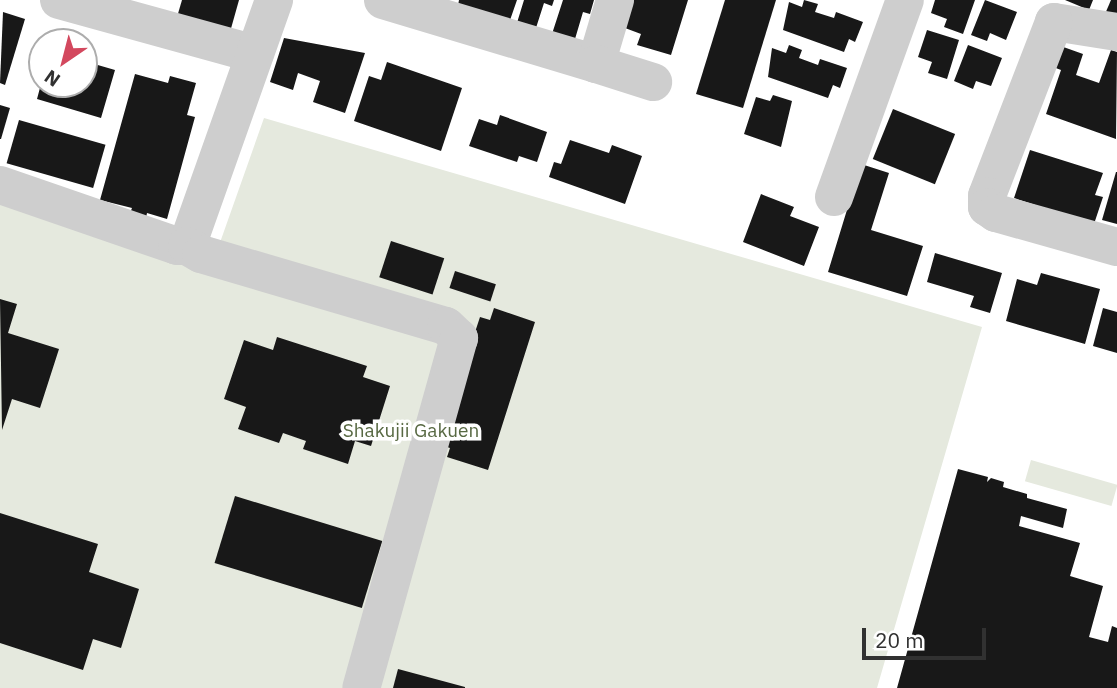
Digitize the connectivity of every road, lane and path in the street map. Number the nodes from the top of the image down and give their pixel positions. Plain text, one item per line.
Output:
1 (59, 0) edge
2 (274, 0) edge
3 (383, 0) edge
4 (615, 0) edge
5 (905, 0) edge
6 (1117, 32) edge
7 (255, 54) junction
8 (596, 64) junction
9 (653, 82) dead end
10 (0, 185) edge
11 (834, 197) dead end
12 (187, 246) junction
13 (1117, 247) edge
14 (361, 688) edge

1 - 7 street
2 - 7 street
3 - 8 street
4 - 8 street
5 - 11 street
6 - 13 street
7 - 12 street
8 - 9 street
10 - 12 street
12 - 14 street

